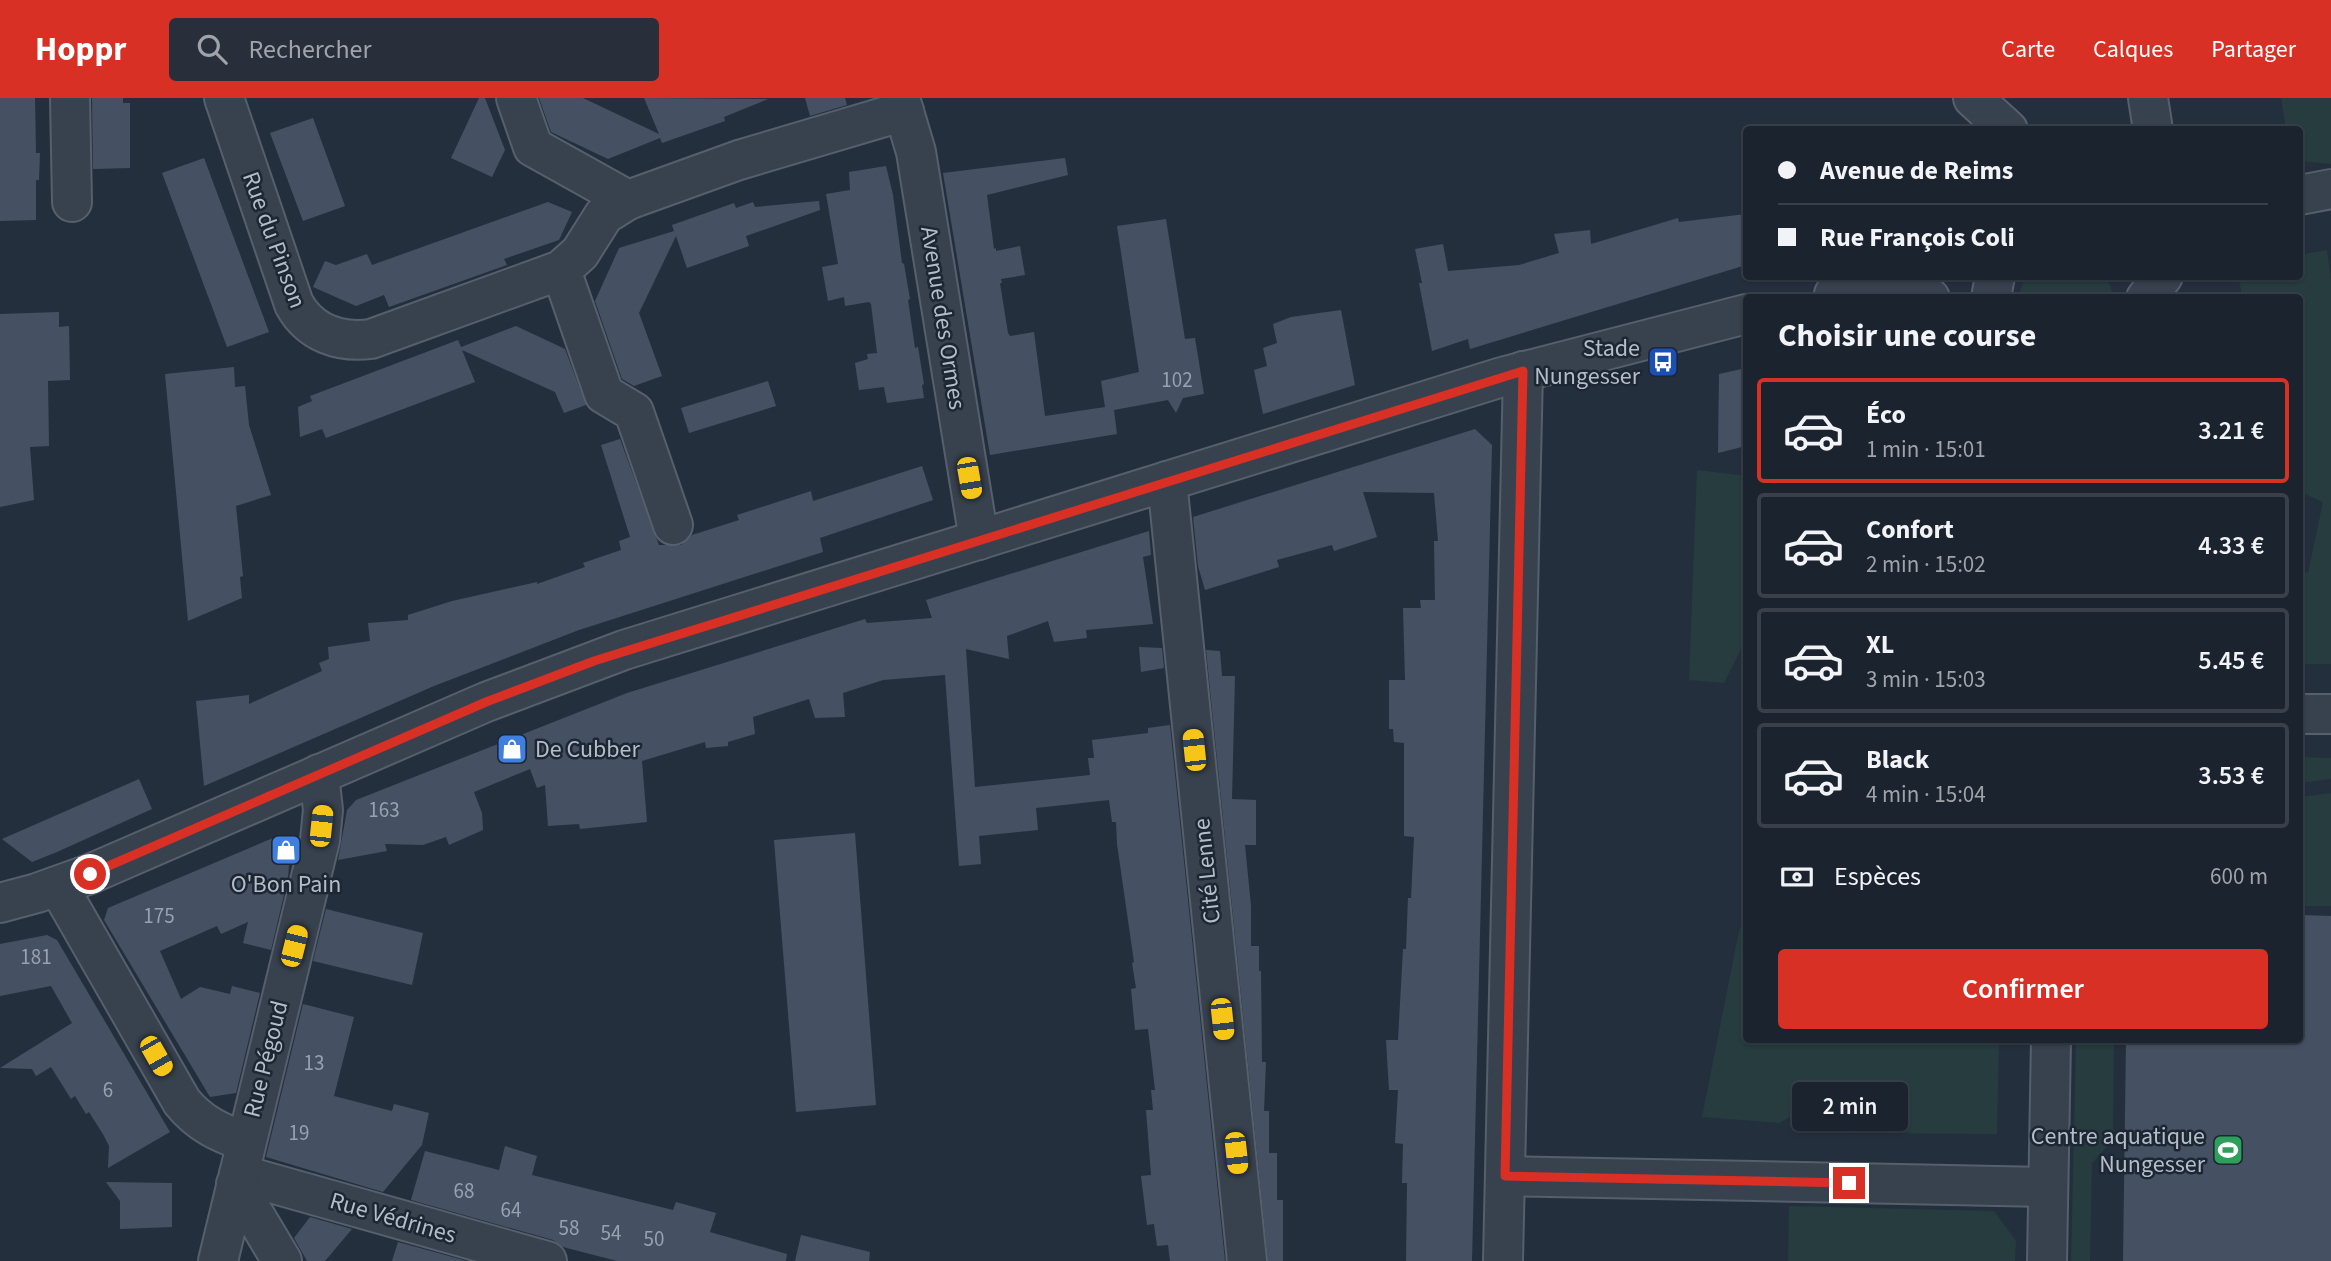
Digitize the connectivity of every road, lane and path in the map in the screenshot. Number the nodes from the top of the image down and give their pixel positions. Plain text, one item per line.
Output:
1 (70, 98) edge
2 (224, 98) edge
3 (516, 98) edge
4 (1973, 98) edge
5 (2148, 98) edge
6 (902, 105) edge
7 (2004, 126) edge
8 (2152, 126) edge
9 (2331, 189) edge
10 (2303, 194) edge
11 (628, 200) junction
12 (72, 202) dead end
13 (2331, 210) edge
14 (2303, 215) edge
15 (561, 270) junction
16 (1883, 280) edge
17 (2160, 280) edge
18 (1833, 294) edge
19 (2148, 294) edge
20 (1743, 315) edge
21 (1523, 371) junction
22 (1167, 481) junction
23 (673, 525) dead end
24 (979, 540) junction
25 (2303, 714) edge
26 (2331, 714) edge
27 (319, 774) junction
28 (58, 887) junction
29 (0, 903) edge
30 (2051, 1043) edge
31 (240, 1167) junction
32 (1505, 1176) junction
33 (2048, 1187) junction
34 (218, 1261) edge
35 (282, 1261) edge
36 (547, 1261) edge
37 (1247, 1261) edge
38 (1503, 1261) edge
39 (2047, 1261) edge

1 - 12 street
2 - 15 street, Rue du Pinson
3 - 11 street
4 - 7 street
5 - 8 street
6 - 11 street, Rue du Pinson
6 - 24 street, Avenue des Ormes
9 - 10 street
11 - 15 street, Rue du Pinson
13 - 14 street
15 - 23 street
16 - 18 street
17 - 19 street
20 - 21 street
21 - 22 street
21 - 32 street
22 - 24 street
22 - 37 street, Cité Lenne
24 - 27 street
25 - 26 street
27 - 28 street
27 - 31 street, Rue Pégoud
28 - 29 street
28 - 31 street, Rue Védrines
30 - 33 street
31 - 34 street, Rue Pégoud
31 - 35 street
31 - 36 street, Rue Védrines
32 - 33 street
32 - 38 street
33 - 39 street

